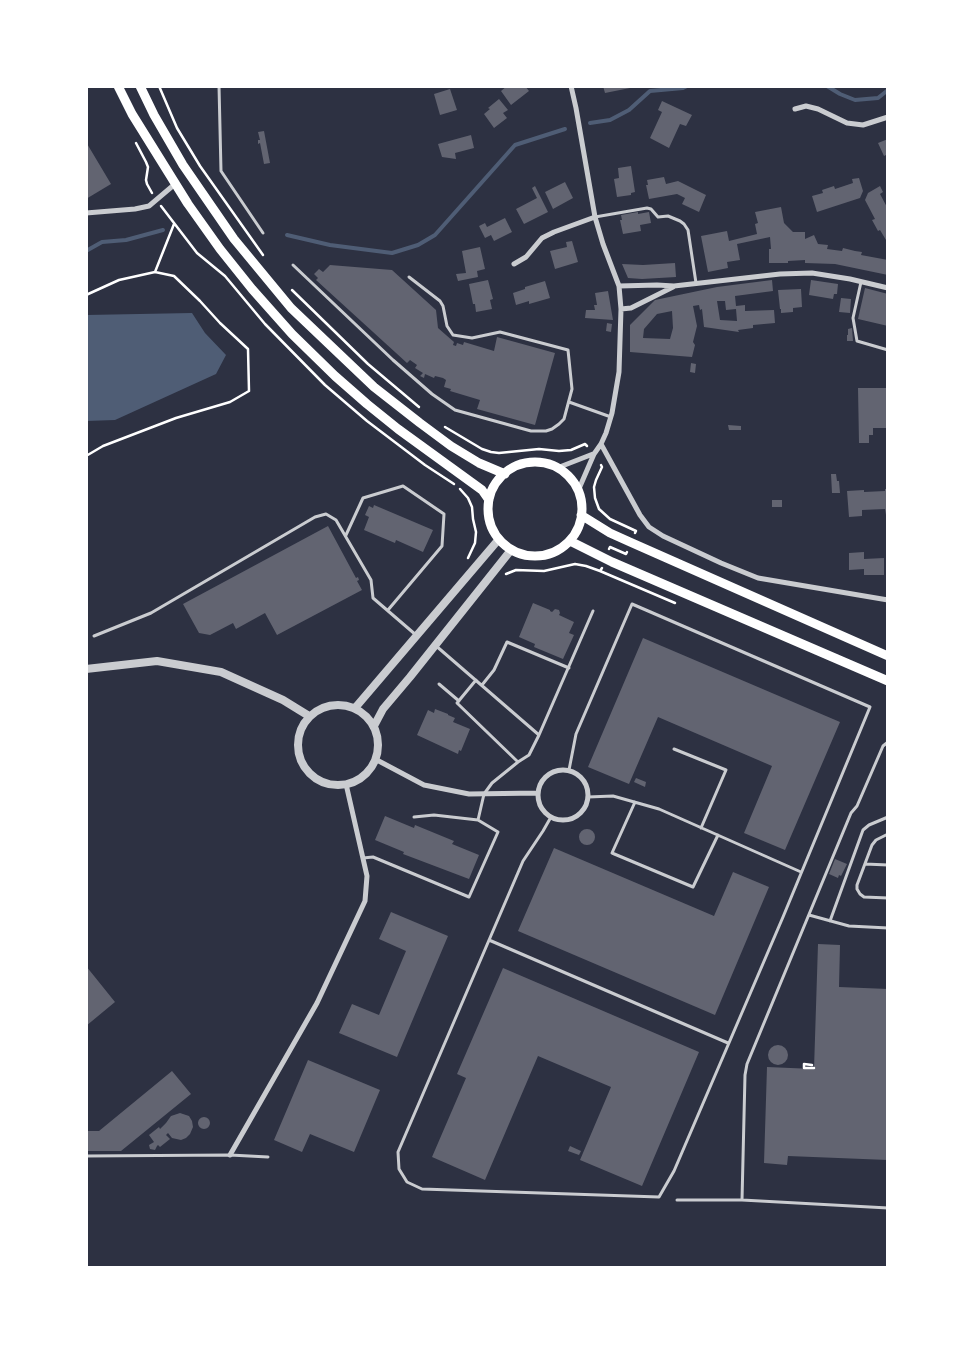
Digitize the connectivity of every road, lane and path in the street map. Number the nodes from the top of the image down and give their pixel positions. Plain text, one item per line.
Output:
1 (118, 86) edge
2 (140, 86) edge
3 (219, 86) edge
4 (571, 86) edge
5 (795, 109) dead end
6 (888, 118) edge
7 (175, 184) junction
8 (86, 213) edge
9 (595, 217) junction
10 (174, 224) dead end
11 (262, 233) dead end
12 (514, 264) dead end
13 (293, 265) dead end
14 (155, 272) junction
15 (409, 277) dead end
16 (861, 282) junction
17 (696, 283) junction
18 (619, 286) junction
19 (674, 286) junction
20 (888, 288) edge
21 (86, 295) edge
22 (621, 309) junction
23 (888, 350) edge
24 (570, 402) junction
25 (611, 416) junction
26 (602, 444) junction
27 (594, 454) junction
28 (86, 456) edge
29 (557, 468) junction
30 (504, 474) junction
31 (578, 491) junction
32 (489, 500) junction
33 (582, 515) junction
34 (346, 535) junction
35 (499, 539) junction
36 (570, 541) junction
37 (511, 550) junction
38 (888, 600) edge
39 (388, 610) junction
40 (593, 611) dead end
41 (94, 636) dead end
42 (418, 636) junction
43 (435, 644) junction
44 (888, 656) edge
45 (569, 668) junction
46 (86, 669) edge
47 (476, 680) junction
48 (888, 682) edge
49 (440, 684) dead end
50 (482, 685) junction
51 (459, 701) junction
52 (355, 708) junction
53 (309, 716) junction
54 (374, 726) junction
55 (539, 735) junction
56 (888, 742) edge
57 (674, 748) dead end
58 (375, 759) junction
59 (518, 762) junction
60 (569, 770) junction
61 (346, 784) junction
62 (538, 793) junction
63 (484, 794) junction
64 (588, 797) junction
65 (635, 802) junction
66 (414, 817) dead end
67 (551, 817) junction
68 (888, 817) edge
69 (478, 820) junction
70 (702, 828) junction
71 (888, 834) edge
72 (718, 835) junction
73 (363, 858) junction
74 (865, 864) junction
75 (888, 864) edge
76 (801, 872) junction
77 (888, 898) edge
78 (809, 915) junction
79 (830, 921) junction
80 (888, 928) edge
81 (490, 940) junction
82 (728, 1043) junction
83 (230, 1155) junction
84 (86, 1156) edge
85 (268, 1157) dead end
86 (677, 1200) dead end
87 (742, 1200) junction
88 (888, 1208) edge

1 - 7 main road
2 - 30 main road
3 - 11 lane
4 - 9 street
5 - 6 street
7 - 8 street
7 - 32 main road
9 - 12 street
9 - 17 lane
9 - 18 street
10 - 14 path
13 - 24 lane
14 - 21 path
14 - 28 path
15 - 24 lane
16 - 17 street
16 - 20 street
16 - 23 lane
17 - 19 street
18 - 19 street
18 - 22 street
19 - 22 street
22 - 25 street
24 - 25 lane
25 - 26 street
26 - 27 street
26 - 38 street
27 - 29 street
27 - 31 street
29 - 30 main road
29 - 31 main road
30 - 32 main road
31 - 33 main road
32 - 35 main road
33 - 36 main road
33 - 44 main road
34 - 39 lane
34 - 39 lane
34 - 41 lane
35 - 37 main road
35 - 42 street
36 - 37 main road
36 - 48 main road
37 - 43 street
39 - 42 lane
40 - 45 lane
42 - 52 street
43 - 47 lane
43 - 54 street
45 - 50 lane
45 - 55 lane
46 - 53 street
47 - 50 lane
47 - 51 lane
49 - 51 lane
50 - 55 lane
51 - 59 lane
52 - 53 street
52 - 54 street
53 - 61 street
54 - 58 street
55 - 59 lane
56 - 78 lane
57 - 70 lane
58 - 61 street
58 - 63 street
59 - 63 lane
60 - 62 street
60 - 64 street
60 - 76 lane
61 - 73 street
62 - 63 street
62 - 67 street
63 - 69 lane
64 - 65 lane
64 - 67 street
65 - 70 lane
65 - 72 lane
66 - 69 lane
67 - 81 lane
68 - 79 lane
69 - 73 lane
70 - 72 lane
71 - 74 lane
72 - 76 lane
73 - 83 street
74 - 75 lane
74 - 77 lane
76 - 82 lane
78 - 79 lane
78 - 87 lane
79 - 80 lane
81 - 82 lane
81 - 82 lane
83 - 84 lane
83 - 85 lane
86 - 87 lane
87 - 88 lane

